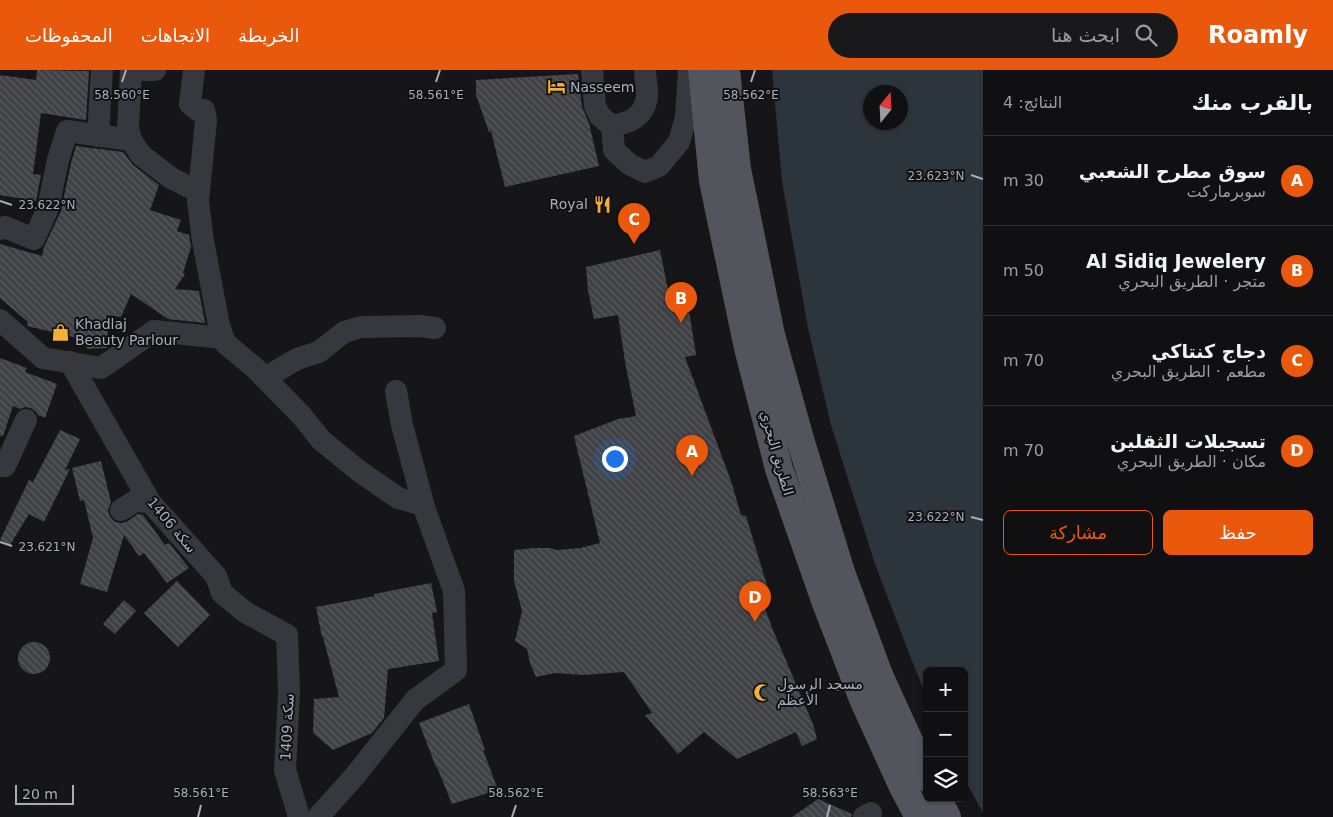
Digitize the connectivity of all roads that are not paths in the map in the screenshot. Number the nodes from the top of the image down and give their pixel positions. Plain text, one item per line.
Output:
1 (102, 70) edge
2 (131, 70) edge
3 (144, 70) edge
4 (155, 70) edge
5 (194, 70) edge
6 (592, 70) edge
7 (644, 70) edge
8 (689, 70) edge
9 (702, 70) edge
10 (726, 70) edge
11 (612, 126) junction
12 (98, 136) junction
13 (131, 140) junction
14 (199, 192) junction
15 (0, 229) edge
16 (1, 323) edge
17 (435, 328) dead end
18 (223, 338) junction
19 (70, 362) junction
20 (266, 378) junction
21 (396, 391) dead end
22 (26, 420) dead end
23 (0, 466) edge
24 (150, 502) junction
25 (423, 506) junction
26 (121, 510) dead end
27 (287, 635) joint
28 (923, 770) edge
29 (940, 802) edge
30 (299, 817) edge
31 (318, 817) edge
32 (919, 817) edge
33 (947, 817) edge

1 - 12 street
2 - 13 street
3 - 4 street
5 - 14 street
6 - 11 street
7 - 11 street
8 - 11 street
9 - 32 main road, الطريق البحري
10 - 28 main road, الطريق البحري
12 - 13 street
12 - 15 street
13 - 14 street
14 - 18 street
16 - 19 street
17 - 20 street
18 - 19 street
18 - 20 street
19 - 24 street, 1406 سكة
20 - 25 street
21 - 25 street
22 - 23 street
24 - 26 street
24 - 27 street, 1406 سكة
25 - 31 street
27 - 30 street, 1409 سكة
29 - 33 main road

